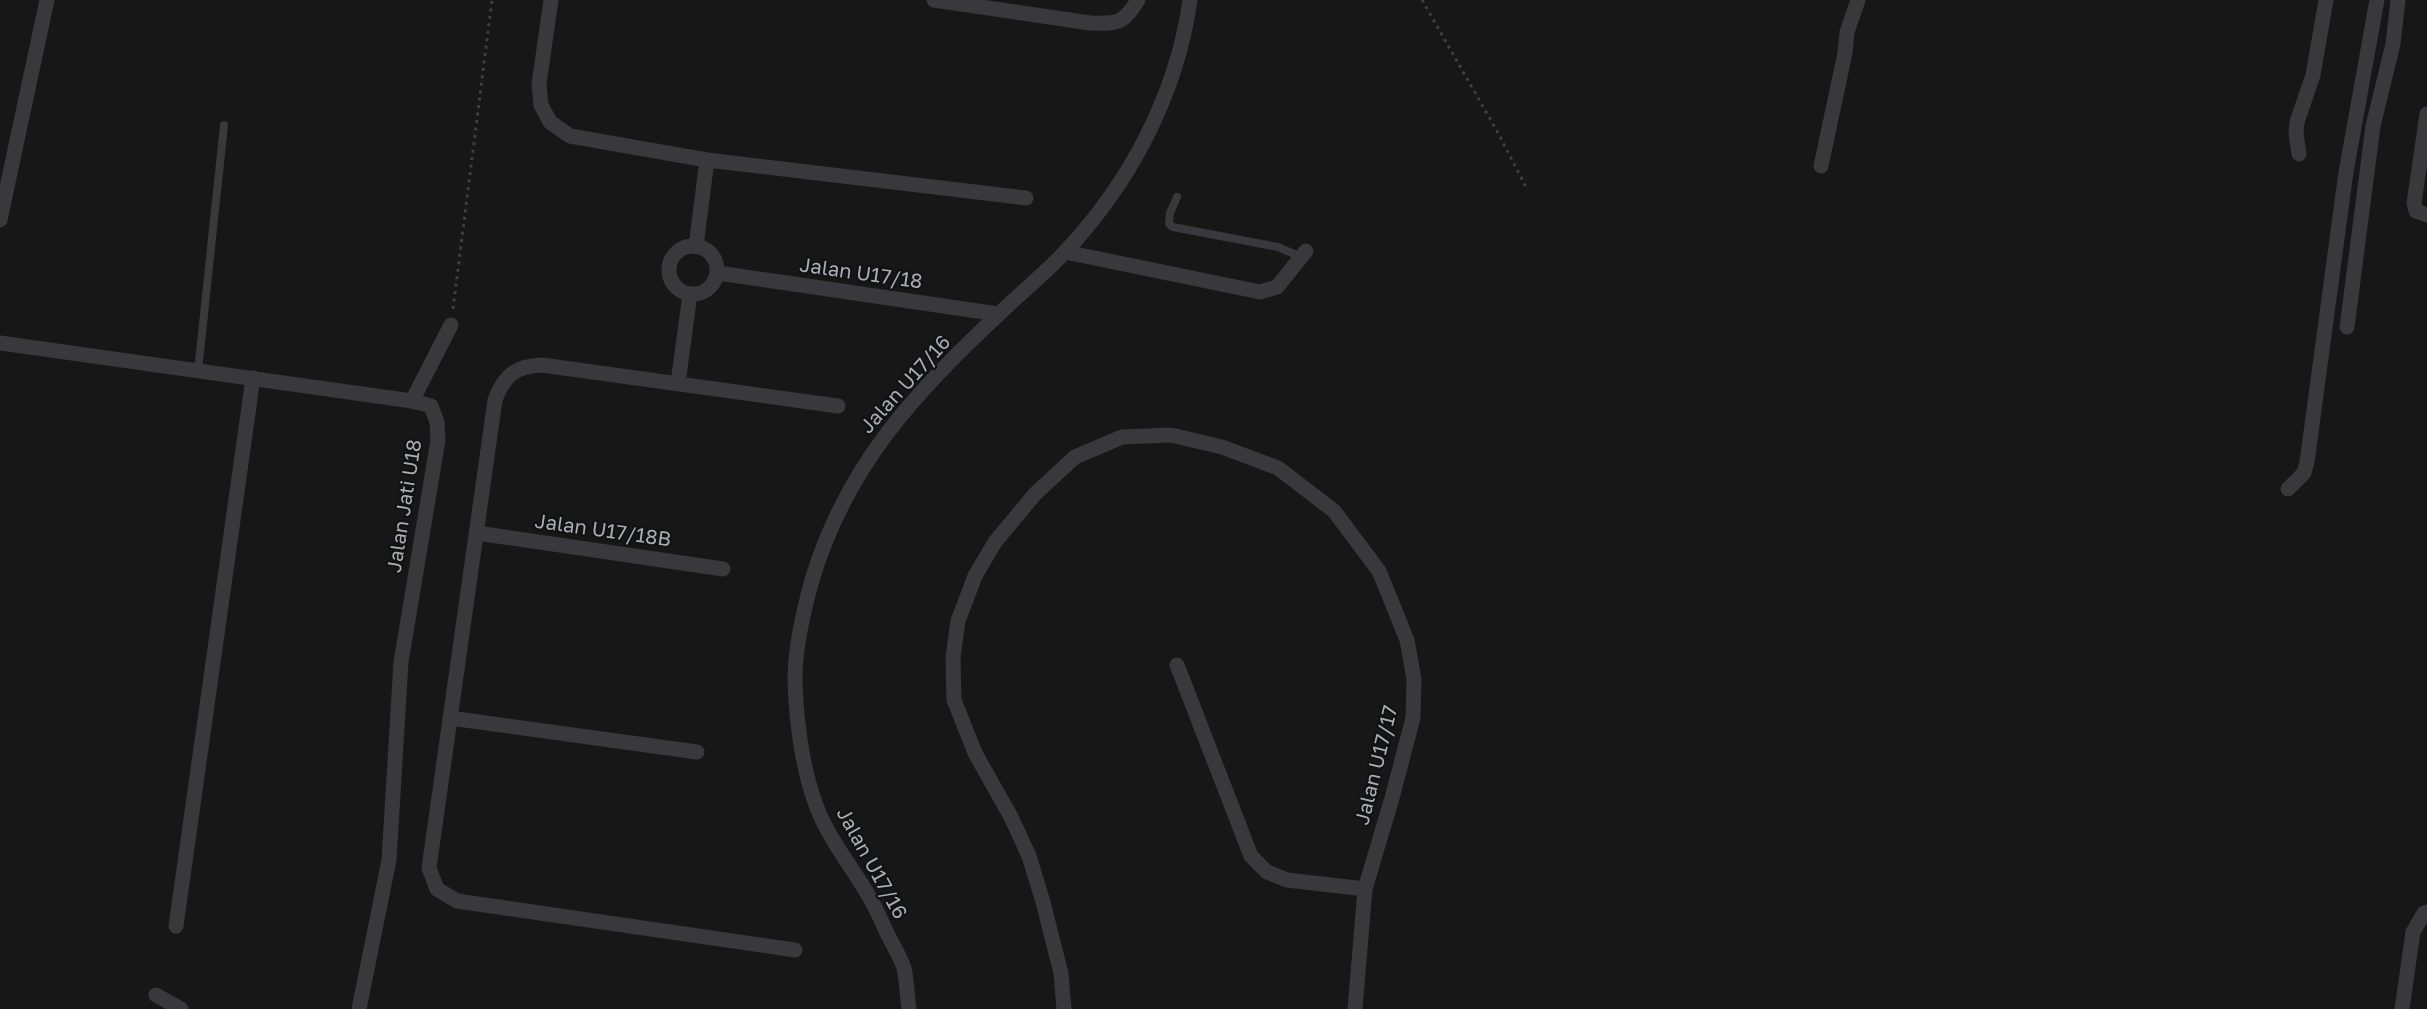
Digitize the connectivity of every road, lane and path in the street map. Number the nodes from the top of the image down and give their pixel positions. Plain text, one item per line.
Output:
1 (47, 0) edge
2 (492, 0) edge
3 (551, 0) edge
4 (934, 0) edge
5 (1138, 0) edge
6 (1190, 0) edge
7 (1422, 0) edge
8 (1858, 0) edge
9 (2326, 0) edge
10 (2377, 0) edge
11 (2398, 0) edge
12 (2427, 114) edge
13 (224, 125) dead end
14 (2299, 154) dead end
15 (707, 160) junction
16 (1821, 166) dead end
17 (1527, 189) dead end
18 (1177, 197) dead end
19 (1026, 198) dead end
20 (2427, 215) edge
21 (0, 220) edge
22 (696, 246) junction
23 (1065, 252) junction
24 (1303, 254) joint
25 (718, 273) junction
26 (690, 294) junction
27 (999, 314) junction
28 (451, 325) joint
29 (2347, 327) dead end
30 (0, 343) edge
31 (198, 370) junction
32 (253, 378) junction
33 (678, 383) junction
34 (412, 401) junction
35 (838, 406) dead end
36 (2288, 489) dead end
37 (477, 533) junction
38 (723, 569) dead end
39 (1177, 665) dead end
40 (450, 718) junction
41 (698, 752) dead end
42 (1365, 889) junction
43 (2427, 912) edge
44 (176, 927) dead end
45 (795, 950) dead end
46 (156, 995) dead end
47 (181, 1009) edge
48 (358, 1009) edge
49 (909, 1009) edge
50 (1064, 1009) edge
51 (1355, 1009) edge
52 (2402, 1009) edge

1 - 21 street
2 - 28 path
3 - 15 street
4 - 5 street
6 - 23 street, Jalan U17/16
7 - 17 path
8 - 16 street
9 - 14 street
10 - 36 street
11 - 29 street
12 - 20 street
13 - 31 lane
15 - 19 street
15 - 22 street
18 - 24 lane
22 - 25 street
22 - 26 street
23 - 24 street
23 - 27 street, Jalan U17/16
25 - 26 street
25 - 27 street, Jalan U17/18
26 - 33 street
27 - 49 street, Jalan U17/16
28 - 34 street
30 - 31 street, Jalan Jati U18
31 - 32 street, Jalan Jati U18
32 - 34 street, Jalan Jati U18
32 - 44 street
33 - 35 street
33 - 37 street
34 - 48 street, Jalan Jati U18
37 - 38 street, Jalan U17/18B
37 - 40 street
39 - 42 street
40 - 41 street
40 - 45 street
42 - 50 street, Jalan U17/17
42 - 51 street, Jalan U17/17
43 - 52 street
46 - 47 street

